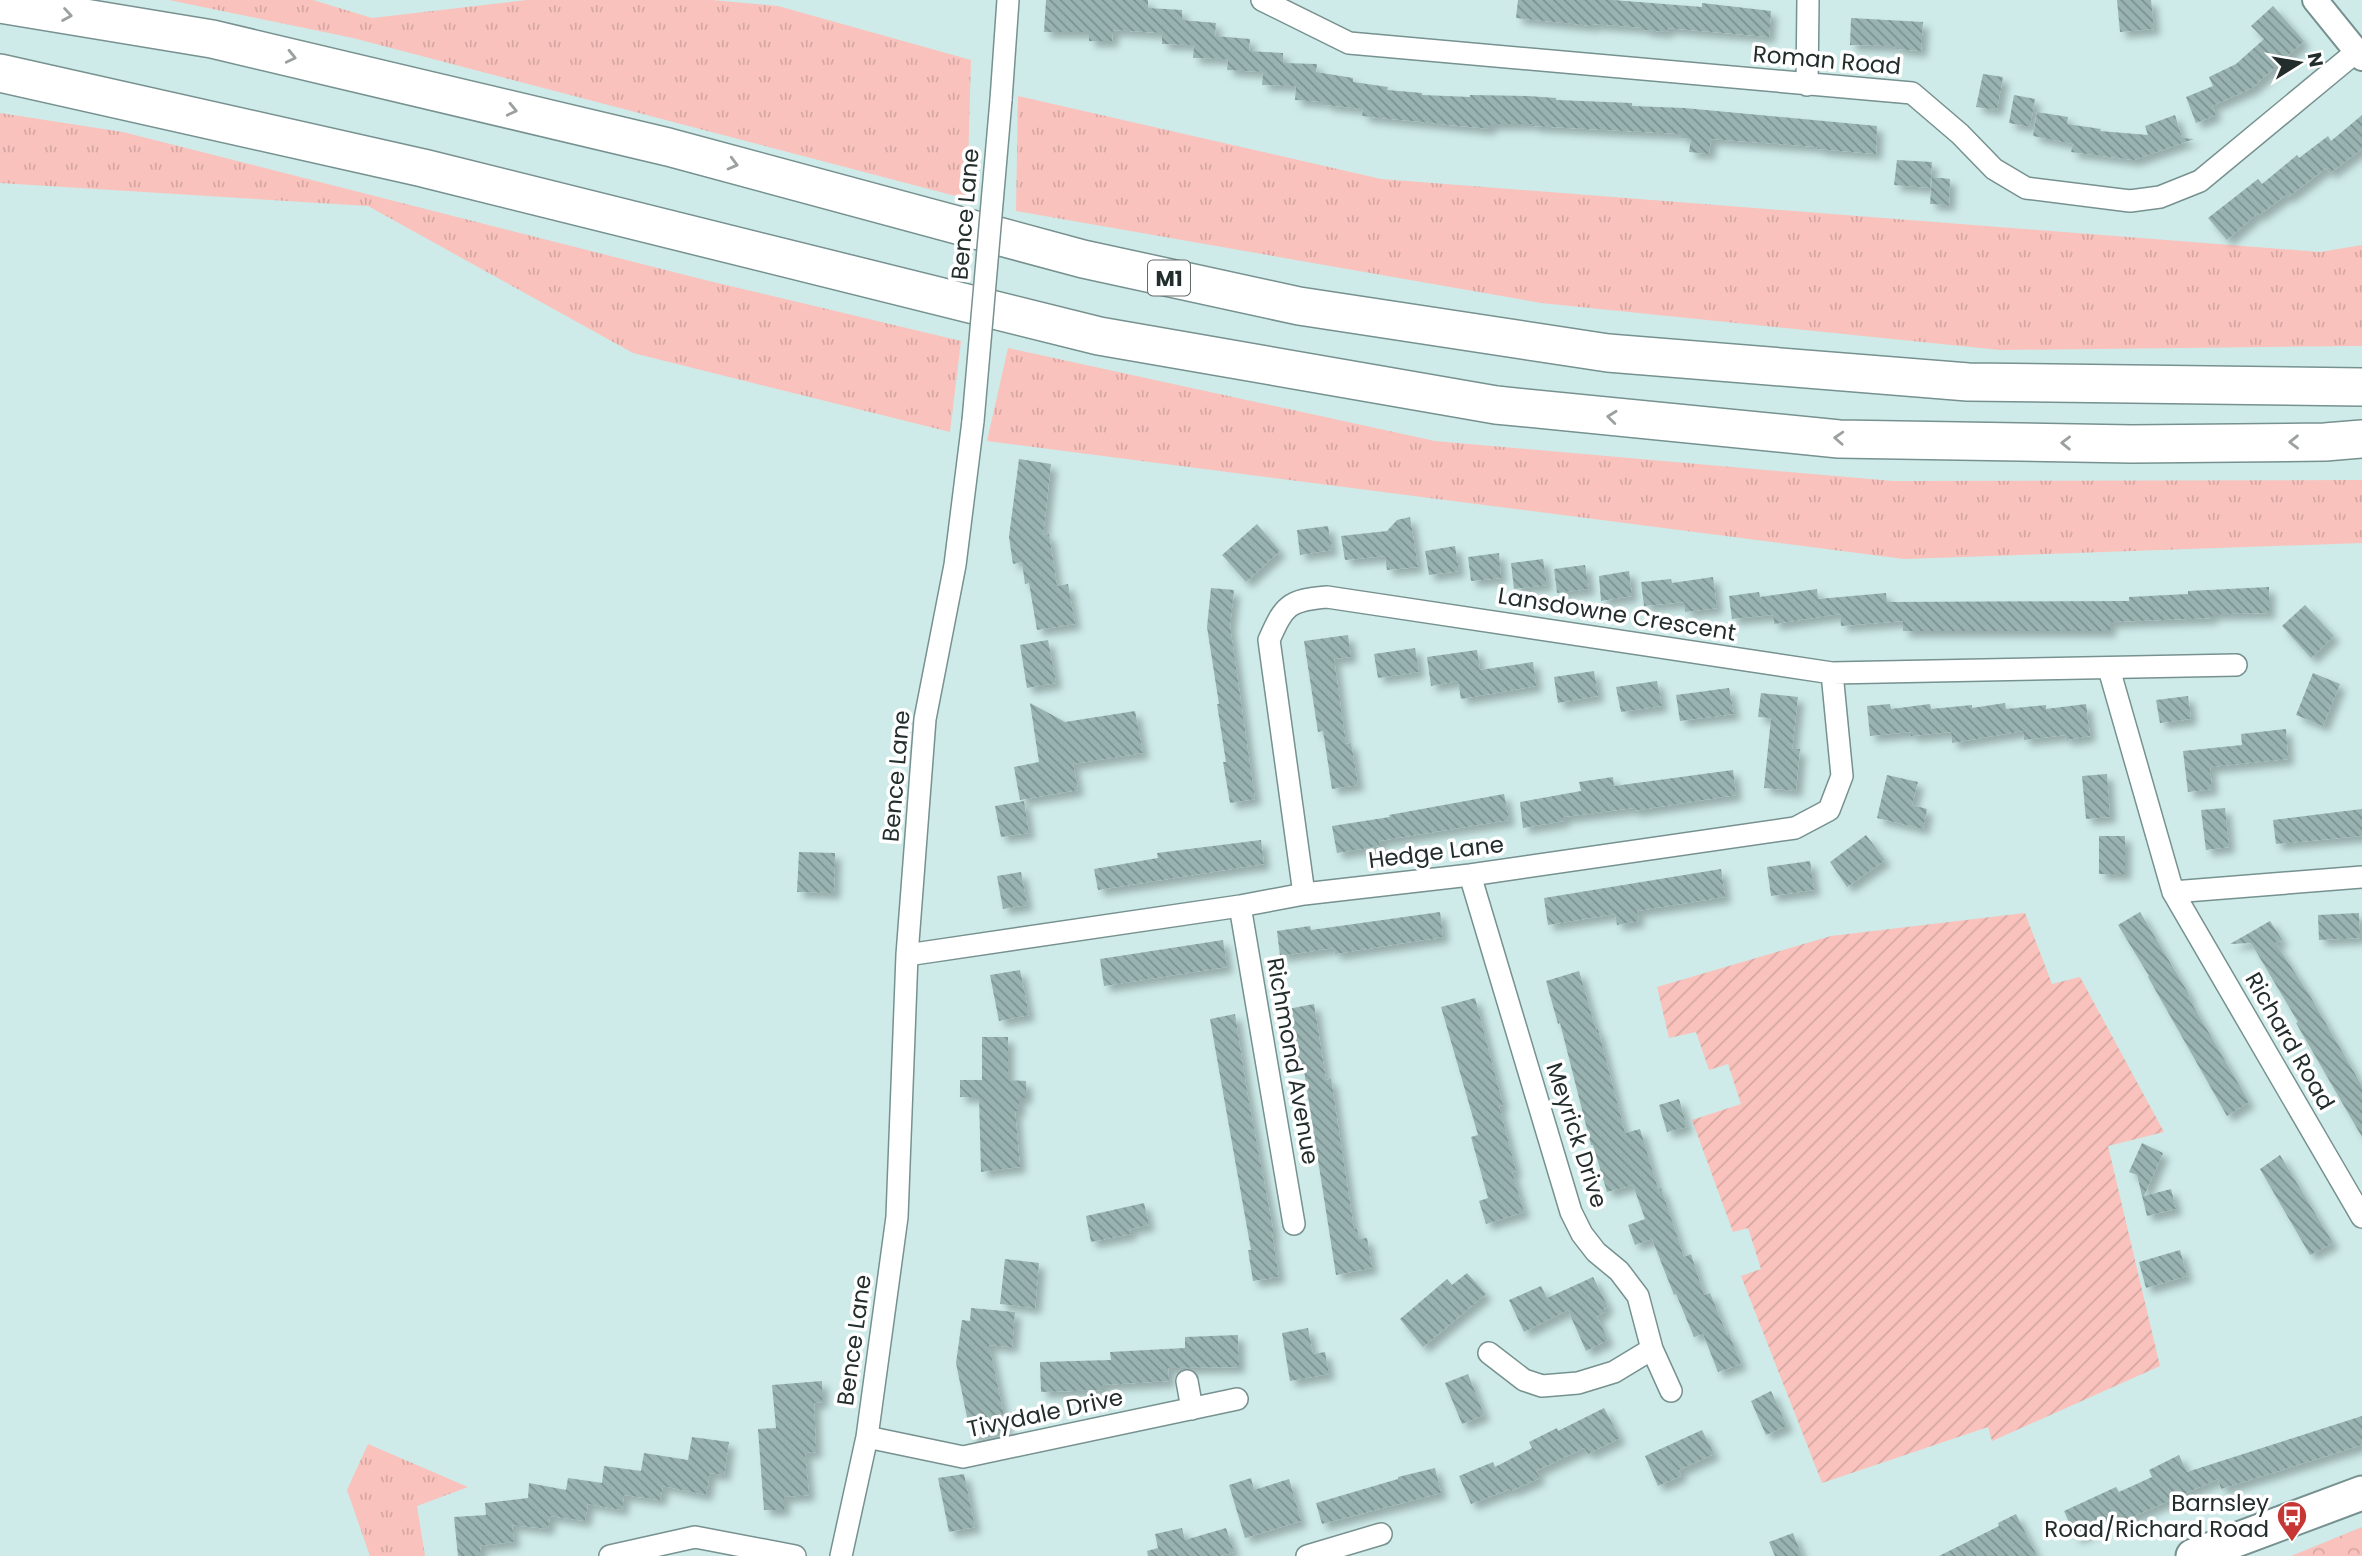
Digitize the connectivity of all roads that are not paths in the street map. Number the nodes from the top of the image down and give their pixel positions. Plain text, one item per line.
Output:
1 (1008, 0) edge
2 (1808, 0) edge
3 (2315, 0) edge
4 (1266, 1) edge
5 (0, 4) edge
6 (2359, 55) edge
7 (0, 73) edge
8 (1807, 85) junction
9 (2362, 387) edge
10 (2362, 439) edge
11 (2236, 665) dead end
12 (2109, 669) junction
13 (1832, 673) junction
14 (1470, 875) junction
15 (2362, 877) edge
16 (2173, 892) junction
17 (1304, 894) junction
18 (1240, 906) junction
19 (907, 955) junction
20 (2362, 1217) edge
21 (1294, 1224) dead end
22 (1652, 1349) junction
23 (1489, 1353) dead end
24 (1187, 1381) dead end
25 (1671, 1391) dead end
26 (1237, 1399) dead end
27 (1192, 1409) junction
28 (867, 1437) junction
29 (2362, 1493) edge
30 (1381, 1534) dead end
31 (610, 1556) edge
32 (795, 1556) edge
33 (841, 1556) edge
34 (1307, 1556) edge
35 (2193, 1556) edge

1 - 19 street, Bence Lane, bridge
2 - 8 street
3 - 6 street
4 - 8 street, Roman Road
5 -> 9 highway, M1
6 - 8 street, Roman Road
10 -> 7 highway
11 - 12 street, Lansdowne Crescent
12 - 13 street, Lansdowne Crescent
12 - 16 street, Richard Road
13 - 14 street, Hedge Lane
13 - 17 street, Lansdowne Crescent
14 - 17 street, Hedge Lane
14 - 22 street, Meyrick Drive
15 - 16 street
16 - 20 street, Richard Road
17 - 18 street, Hedge Lane
18 - 19 street, Hedge Lane
18 - 21 street, Richmond Avenue
19 - 28 street, Bence Lane
22 - 23 street
22 - 25 street, Meyrick Drive
24 - 27 street
26 - 27 street, Tivydale Drive
27 - 28 street, Tivydale Drive
28 - 33 street, Bence Lane
29 - 35 highway
30 - 34 street
31 - 32 street

